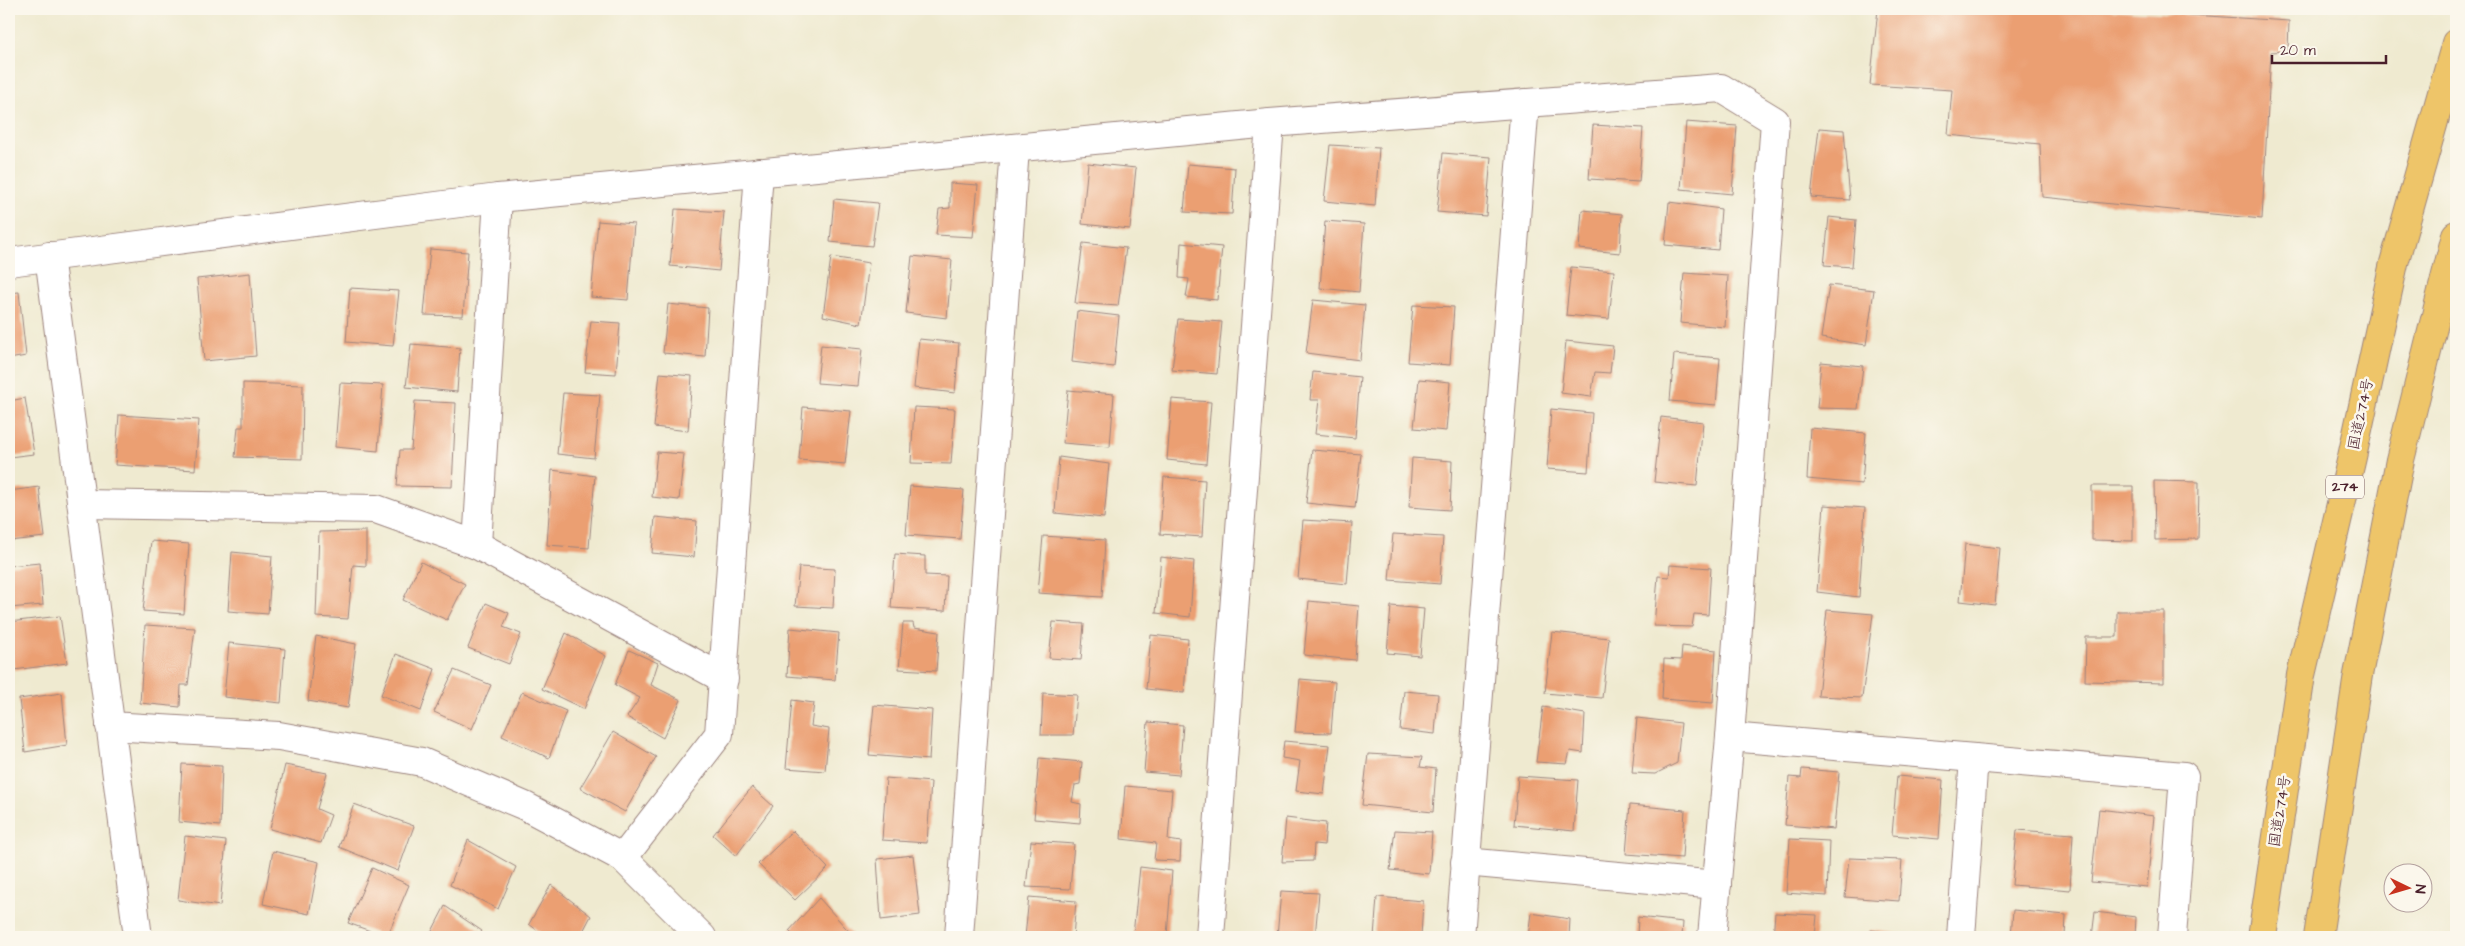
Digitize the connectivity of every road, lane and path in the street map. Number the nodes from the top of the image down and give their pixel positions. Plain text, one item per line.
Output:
1 (2456, 43) edge
2 (1525, 103) junction
3 (1270, 123) junction
4 (1015, 148) junction
5 (759, 172) junction
6 (498, 198) junction
7 (2456, 239) edge
8 (49, 256) junction
9 (9, 262) edge
10 (82, 504) junction
11 (478, 545) junction
12 (724, 680) junction
13 (110, 726) junction
14 (1730, 737) junction
15 (1974, 758) junction
16 (623, 858) junction
17 (1465, 862) junction
18 (1717, 885) junction
19 (138, 937) edge
20 (702, 937) edge
21 (959, 937) edge
22 (1210, 937) edge
23 (1460, 937) edge
24 (1712, 937) edge
25 (1961, 937) edge
26 (2172, 937) edge
27 (2262, 937) edge
28 (2318, 937) edge

1 - 27 highway, 国道274号 / 274
2 - 3 street
2 - 14 street
2 - 17 street
3 - 4 street
3 - 22 street
4 - 5 street
4 - 21 street
5 - 6 street
5 - 12 street
6 - 8 street
6 - 11 street
7 - 28 highway
8 - 9 street
8 - 10 street
10 - 11 street
10 - 13 street
11 - 12 street
12 - 16 street
13 - 16 street
13 - 19 street
14 - 15 street
14 - 18 street
15 - 25 street
15 - 26 street
16 - 20 street
17 - 18 street
17 - 23 street
18 - 24 street

